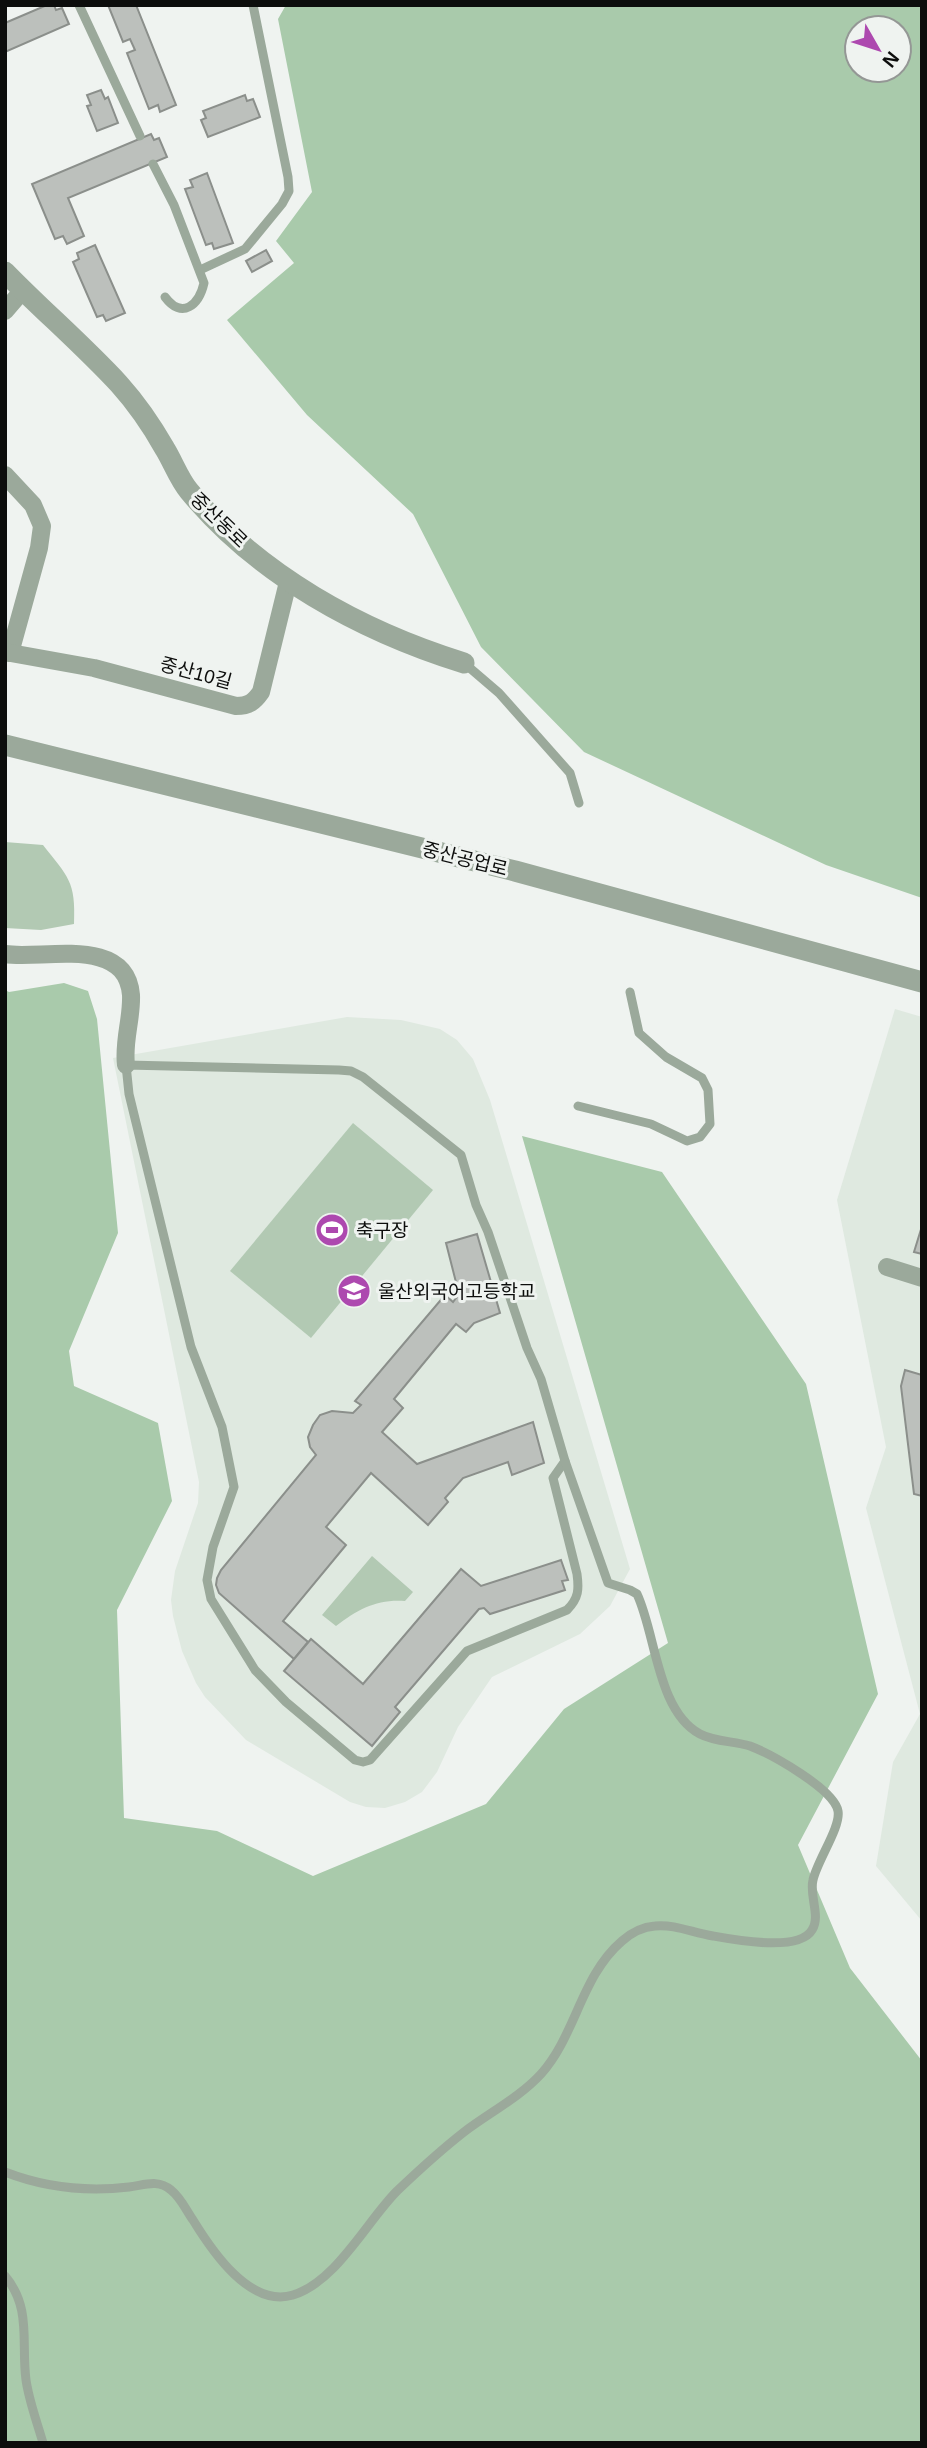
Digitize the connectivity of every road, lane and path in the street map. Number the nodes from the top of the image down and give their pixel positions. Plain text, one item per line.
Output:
1 (79, 5) edge
2 (253, 5) edge
3 (140, 136) dead end
4 (153, 164) dead end
5 (200, 270) junction
6 (5, 272) edge
7 (23, 290) junction
8 (165, 297) dead end
9 (5, 311) edge
10 (5, 475) edge
11 (288, 582) junction
12 (8, 653) edge
13 (464, 663) joint
14 (5, 745) edge
15 (579, 803) dead end
16 (5, 954) edge
17 (922, 982) edge
18 (630, 992) dead end
19 (126, 1065) junction
20 (578, 1106) dead end
21 (887, 1267) dead end
22 (922, 1278) edge
23 (565, 1461) junction
24 (5, 2172) edge
25 (5, 2276) edge
26 (43, 2443) edge

1 - 3 lane
2 - 5 lane
4 - 5 lane
5 - 8 lane
6 - 7 street, 중산동로
7 - 9 street
7 - 11 street, 중산동로
10 - 12 street
11 - 12 street, 중산10길
11 - 13 street, 중산동로
13 - 15 lane
14 - 17 street, 중산공업로
16 - 19 street
18 - 20 lane
19 - 23 lane
19 - 23 lane
21 - 22 street
23 - 24 lane
25 - 26 lane

